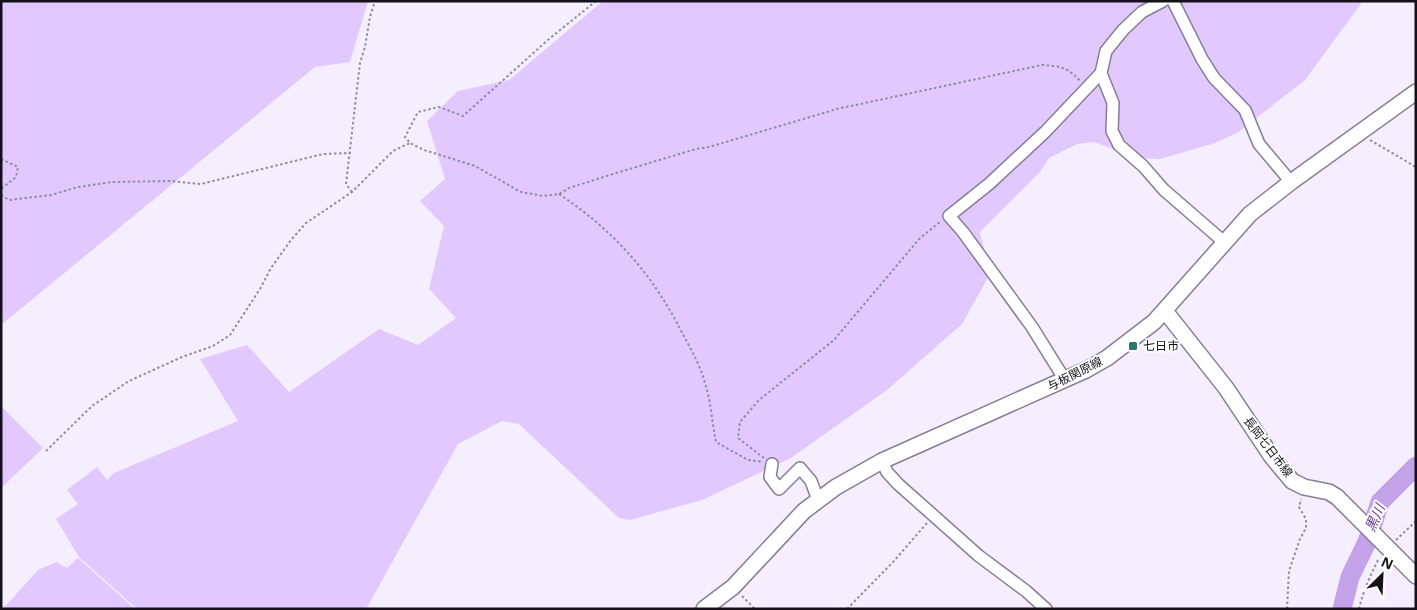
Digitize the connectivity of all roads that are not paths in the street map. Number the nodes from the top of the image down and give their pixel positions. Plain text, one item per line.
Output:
1 (1163, 1) edge
2 (1173, 1) edge
3 (1101, 73) junction
4 (1416, 92) edge
5 (1291, 182) junction
6 (1224, 242) junction
7 (1165, 311) junction
8 (1065, 380) junction
9 (882, 461) junction
10 (772, 464) road end
11 (818, 500) junction
12 (1416, 576) edge
13 (704, 609) edge
14 (1046, 609) edge

1 - 3 street
2 - 5 street
3 - 6 street
3 - 8 street
4 - 5 main road, 与板関原線
5 - 6 main road, 与板関原線
6 - 7 main road, 与板関原線
7 - 8 main road, 与板関原線
7 - 12 main road, 長岡七日市線, bridge
8 - 9 main road, 与板関原線
9 - 11 main road, 与板関原線
9 - 14 street
10 - 11 street
11 - 13 main road, 与板関原線

